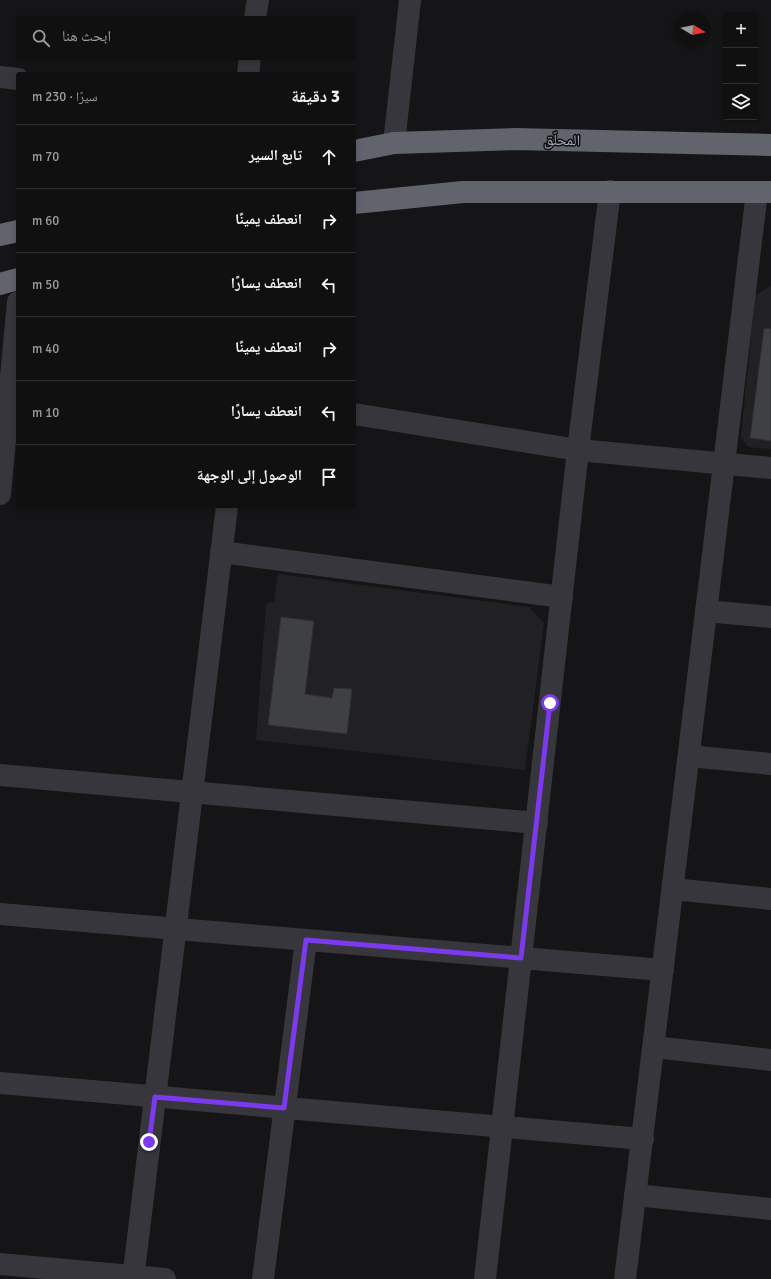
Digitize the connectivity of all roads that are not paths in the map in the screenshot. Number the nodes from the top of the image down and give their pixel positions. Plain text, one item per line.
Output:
1 (258, 0) edge
2 (410, 0) edge
3 (255, 16) edge
4 (250, 60) edge
5 (248, 72) edge
6 (0, 77) edge
7 (16, 79) edge
8 (394, 143) junction
9 (771, 145) edge
10 (356, 151) edge
11 (610, 192) junction
12 (764, 192) edge
13 (356, 204) edge
14 (16, 231) edge
15 (0, 235) edge
16 (16, 280) edge
17 (0, 284) edge
18 (16, 323) edge
19 (356, 414) edge
20 (578, 450) junction
21 (724, 463) junction
22 (771, 468) edge
23 (0, 494) edge
24 (227, 508) edge
25 (222, 552) junction
26 (562, 597) junction
27 (706, 611) junction
28 (771, 617) edge
29 (689, 756) junction
30 (771, 764) edge
31 (0, 775) edge
32 (192, 792) junction
33 (537, 823) junction
34 (673, 889) junction
35 (771, 899) edge
36 (0, 914) edge
37 (176, 929) junction
38 (306, 940) junction
39 (521, 958) junction
40 (663, 970) junction
41 (654, 1047) junction
42 (771, 1060) edge
43 (0, 1083) edge
44 (155, 1097) junction
45 (284, 1108) junction
46 (502, 1127) junction
47 (643, 1139) junction
48 (635, 1195) junction
49 (771, 1209) edge
50 (0, 1264) edge
51 (133, 1278) edge
52 (165, 1279) edge
53 (263, 1279) edge
54 (485, 1279) edge
55 (625, 1279) edge

1 - 3 street
2 - 8 street
4 - 5 street
6 - 7 street
8 - 9 highway, المحلّق
8 - 10 highway, المحلّق
11 - 12 highway
11 - 13 highway
11 - 20 street
12 - 21 street
14 - 15 highway
16 - 17 highway
18 - 23 street
19 - 20 street
20 - 21 street
20 - 26 street
21 - 22 street
21 - 27 street
24 - 25 street
25 - 26 street
25 - 32 street
26 - 33 street
27 - 28 street
27 - 29 street
29 - 30 street
29 - 34 street
31 - 32 street
32 - 33 street
32 - 37 street
33 - 39 street
34 - 35 street
34 - 40 street
36 - 37 street
37 - 38 street
37 - 44 street
38 - 39 street
38 - 45 street
39 - 40 street
39 - 46 street
40 - 41 street
41 - 42 street
41 - 47 street
43 - 44 street
44 - 45 street
44 - 51 street
45 - 46 street
45 - 53 street
46 - 47 street
46 - 54 street
47 - 48 street
48 - 49 street
48 - 55 street
50 - 51 street
51 - 52 street

